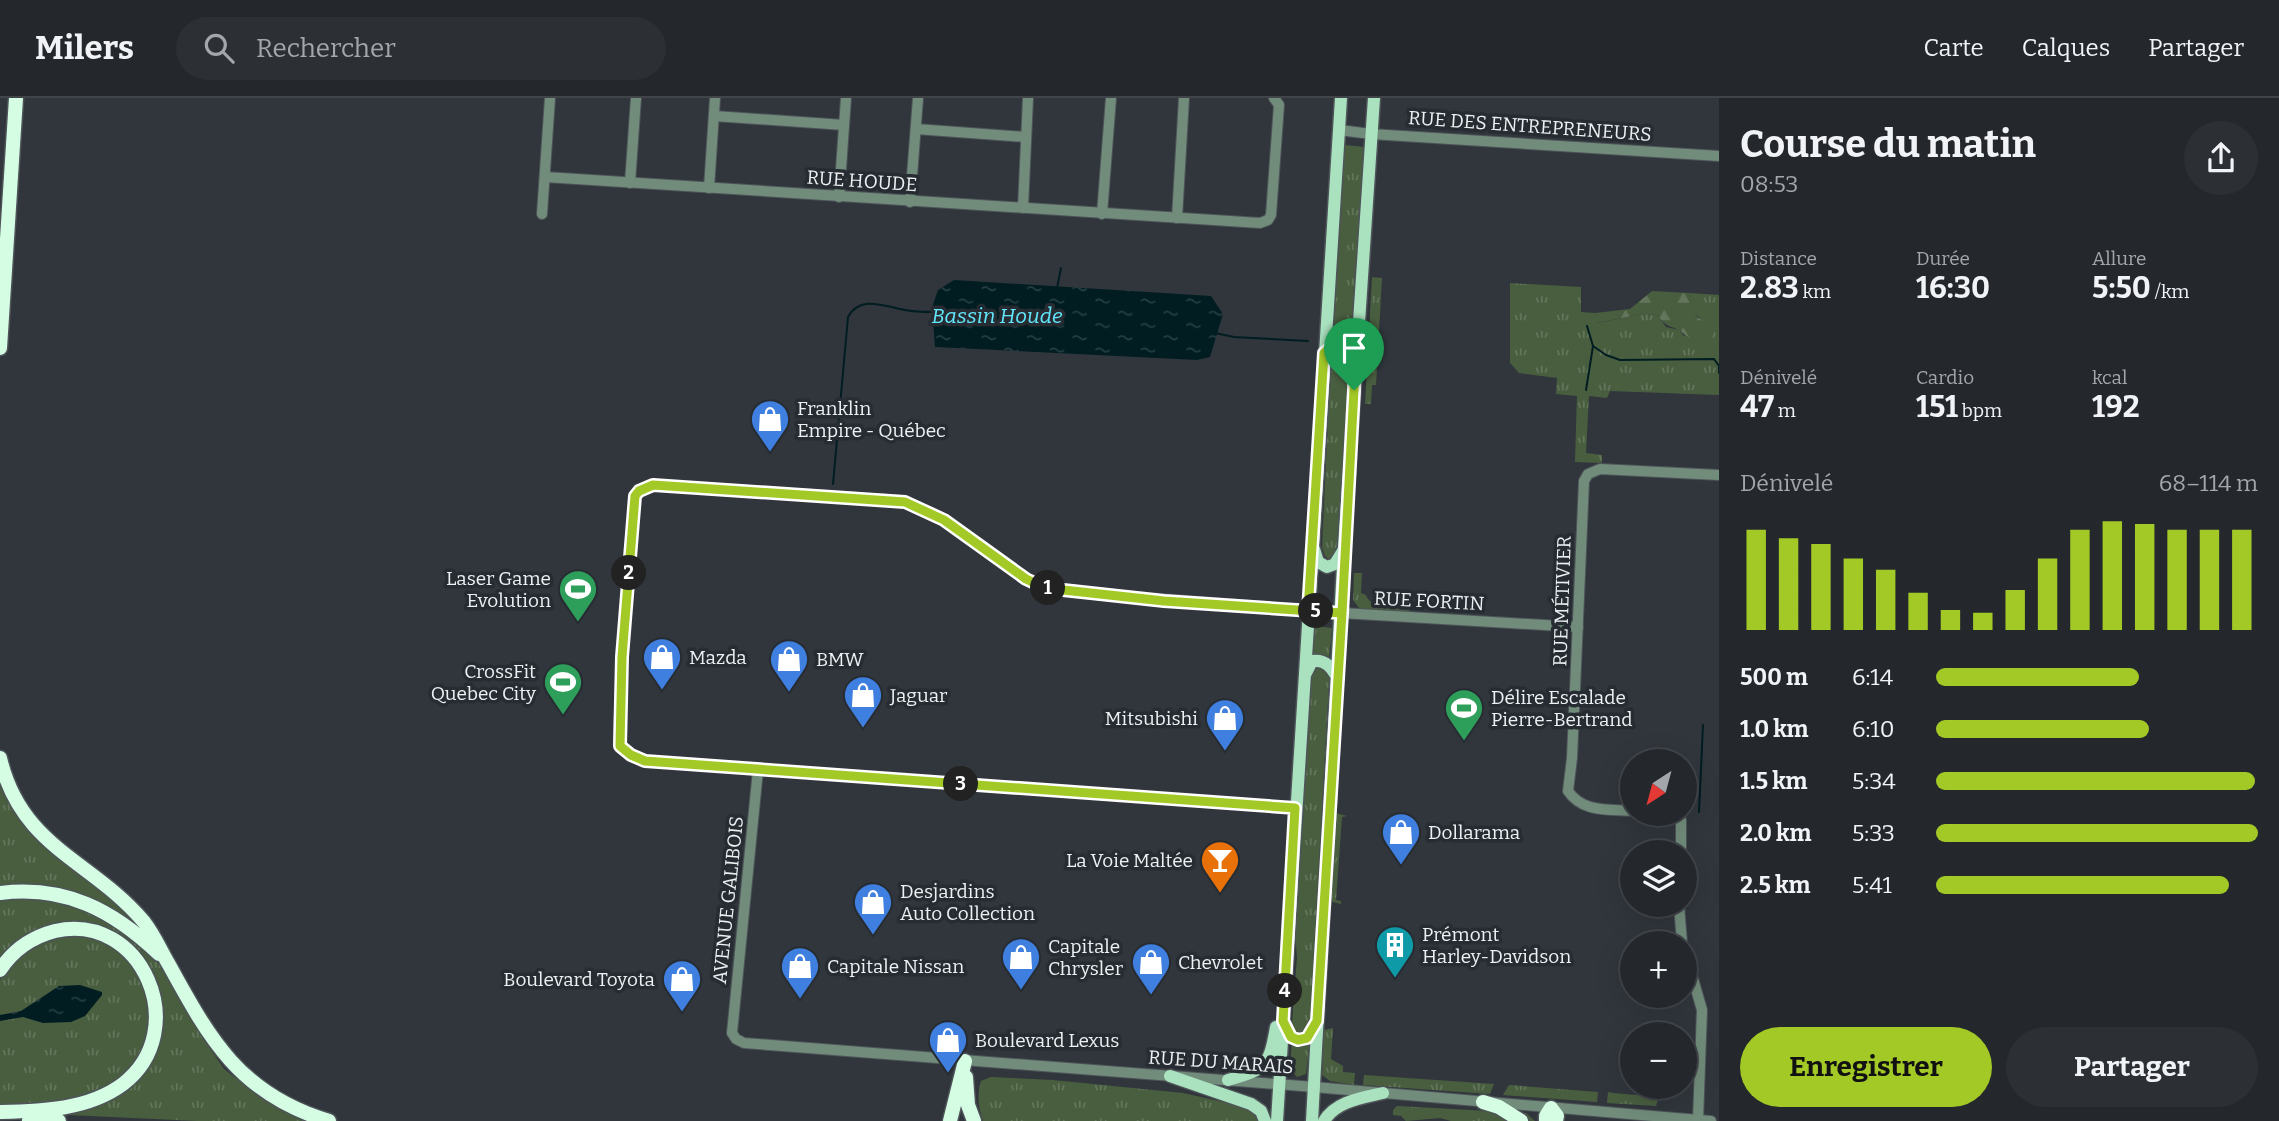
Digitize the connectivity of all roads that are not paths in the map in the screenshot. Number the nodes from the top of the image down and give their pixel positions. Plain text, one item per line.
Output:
1 (16, 98) edge
2 (550, 98) edge
3 (636, 98) edge
4 (715, 98) edge
5 (846, 98) edge
6 (918, 98) edge
7 (1028, 98) edge
8 (1111, 98) edge
9 (1184, 98) edge
10 (1274, 98) edge
11 (1340, 98) edge
12 (1374, 98) edge
13 (714, 116) junction
14 (844, 125) junction
15 (916, 129) junction
16 (1339, 130) junction
17 (1371, 134) junction
18 (1026, 137) junction
19 (1719, 156) edge
20 (545, 177) junction
21 (631, 183) junction
22 (709, 188) junction
23 (839, 197) junction
24 (910, 202) junction
25 (1023, 208) junction
26 (542, 214) dead end
27 (1102, 214) junction
28 (1177, 218) junction
29 (0, 348) edge
30 (1324, 353) junction
31 (1355, 366) junction
32 (1719, 475) edge
33 (1313, 545) junction
34 (1344, 546) junction
35 (1308, 611) junction
36 (1342, 613) junction
37 (1578, 627) junction
38 (1304, 676) junction
39 (1338, 680) junction
40 (0, 758) edge
41 (758, 770) junction
42 (1295, 808) junction
43 (1620, 810) edge
44 (0, 893) edge
45 (167, 962) junction
46 (0, 970) edge
47 (1286, 975) junction
48 (1697, 993) edge
49 (1283, 1021) junction
50 (1317, 1021) junction
51 (732, 1033) joint
52 (965, 1061) junction
53 (1170, 1076) junction
54 (1228, 1080) junction
55 (1279, 1084) junction
56 (1314, 1087) junction
57 (1383, 1093) junction
58 (1483, 1102) junction
59 (0, 1112) edge
60 (1551, 1117) edge
61 (0, 1119) edge
62 (1698, 1120) edge
63 (60, 1121) edge
64 (329, 1121) edge
65 (950, 1121) edge
66 (974, 1121) edge
67 (1265, 1121) edge
68 (1277, 1121) edge
69 (1312, 1121) edge
70 (1324, 1121) edge
71 (1521, 1121) edge
72 (1711, 1121) edge

1 - 29 highway
2 - 20 street
3 - 21 street
4 - 13 street
5 - 14 street
6 - 15 street
7 - 18 street
8 - 27 street
9 - 28 street
10 - 28 street, RUE HOUDE
11 - 16 main road
12 - 17 main road
13 - 14 street
13 - 22 street
14 - 23 street
15 - 18 street
15 - 24 street
16 - 17 street, RUE DES ENTREPRENEURS
16 - 30 main road
17 - 19 street, RUE DES ENTREPRENEURS
17 - 31 main road
18 - 25 street
20 - 21 street, RUE HOUDE
20 - 26 street
21 - 22 street, RUE HOUDE
22 - 23 street, RUE HOUDE
23 - 24 street, RUE HOUDE
24 - 25 street, RUE HOUDE
25 - 27 street, RUE HOUDE
27 - 28 street, RUE HOUDE
30 - 31 main road
30 - 33 main road
31 - 34 main road
32 - 37 street, RUE MÉTIVIER
33 - 34 main road
33 - 35 main road
34 - 36 main road
35 - 36 street, RUE FORTIN
35 - 38 main road
35 - 41 street, RUE FORTIN
36 - 37 street, RUE FORTIN
36 - 39 main road
37 - 43 street, RUE MÉTIVIER
38 - 39 main road
38 - 42 main road
39 - 50 main road
40 - 45 highway
41 - 42 street
41 - 51 street, AVENUE GALIBOIS
42 - 47 main road
44 - 45 highway
45 - 64 highway
46 - 59 highway
47 - 49 main road
47 - 54 main road
48 - 62 street
49 - 50 main road
49 - 55 main road
50 - 56 main road
51 - 52 street, RUE DU MARAIS
52 - 53 street, RUE DU MARAIS
52 - 65 highway
52 - 66 highway
53 - 54 street, RUE DU MARAIS
53 - 67 main road
54 - 55 street, RUE DU MARAIS
55 - 56 street, RUE DU MARAIS
55 - 68 main road
56 - 57 street, RUE DU MARAIS
56 - 69 main road
57 - 58 street, RUE DU MARAIS
57 - 70 main road
58 - 60 street, RUE DU MARAIS
58 - 71 highway
60 - 62 street, RUE DU MARAIS
61 - 63 highway
62 - 72 street, RUE DU MARAIS

